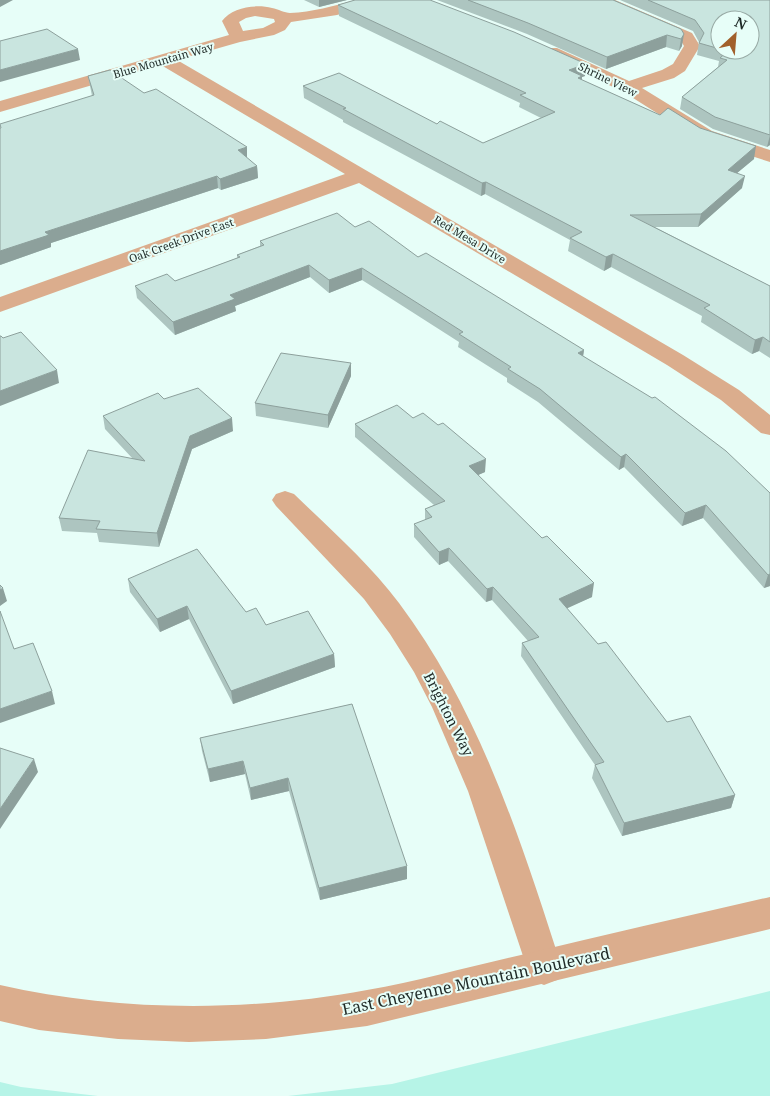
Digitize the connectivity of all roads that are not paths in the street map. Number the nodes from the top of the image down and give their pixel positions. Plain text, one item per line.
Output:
1 (372, 0) edge
2 (602, 0) edge
3 (283, 19) junction
4 (238, 37) junction
5 (537, 46) edge
6 (164, 60) junction
7 (628, 87) junction
8 (0, 107) edge
9 (768, 156) edge
10 (362, 175) junction
11 (0, 305) edge
12 (770, 427) edge
13 (285, 500) dead end
14 (770, 913) edge
15 (544, 968) junction
16 (0, 1003) edge

1 - 3 street
2 - 7 street
3 - 4 street, Blue Mountain Way
3 - 4 street
4 - 6 street, Blue Mountain Way
5 - 7 street, Shrine View
6 - 8 street, Blue Mountain Way
6 - 10 street, Red Mesa Drive
7 - 9 street, Shrine View
10 - 11 street, Oak Creek Drive East
10 - 12 street, Red Mesa Drive
13 - 15 street, Brighton Way
14 - 15 street, East Cheyenne Mountain Boulevard
15 - 16 street, East Cheyenne Mountain Boulevard

